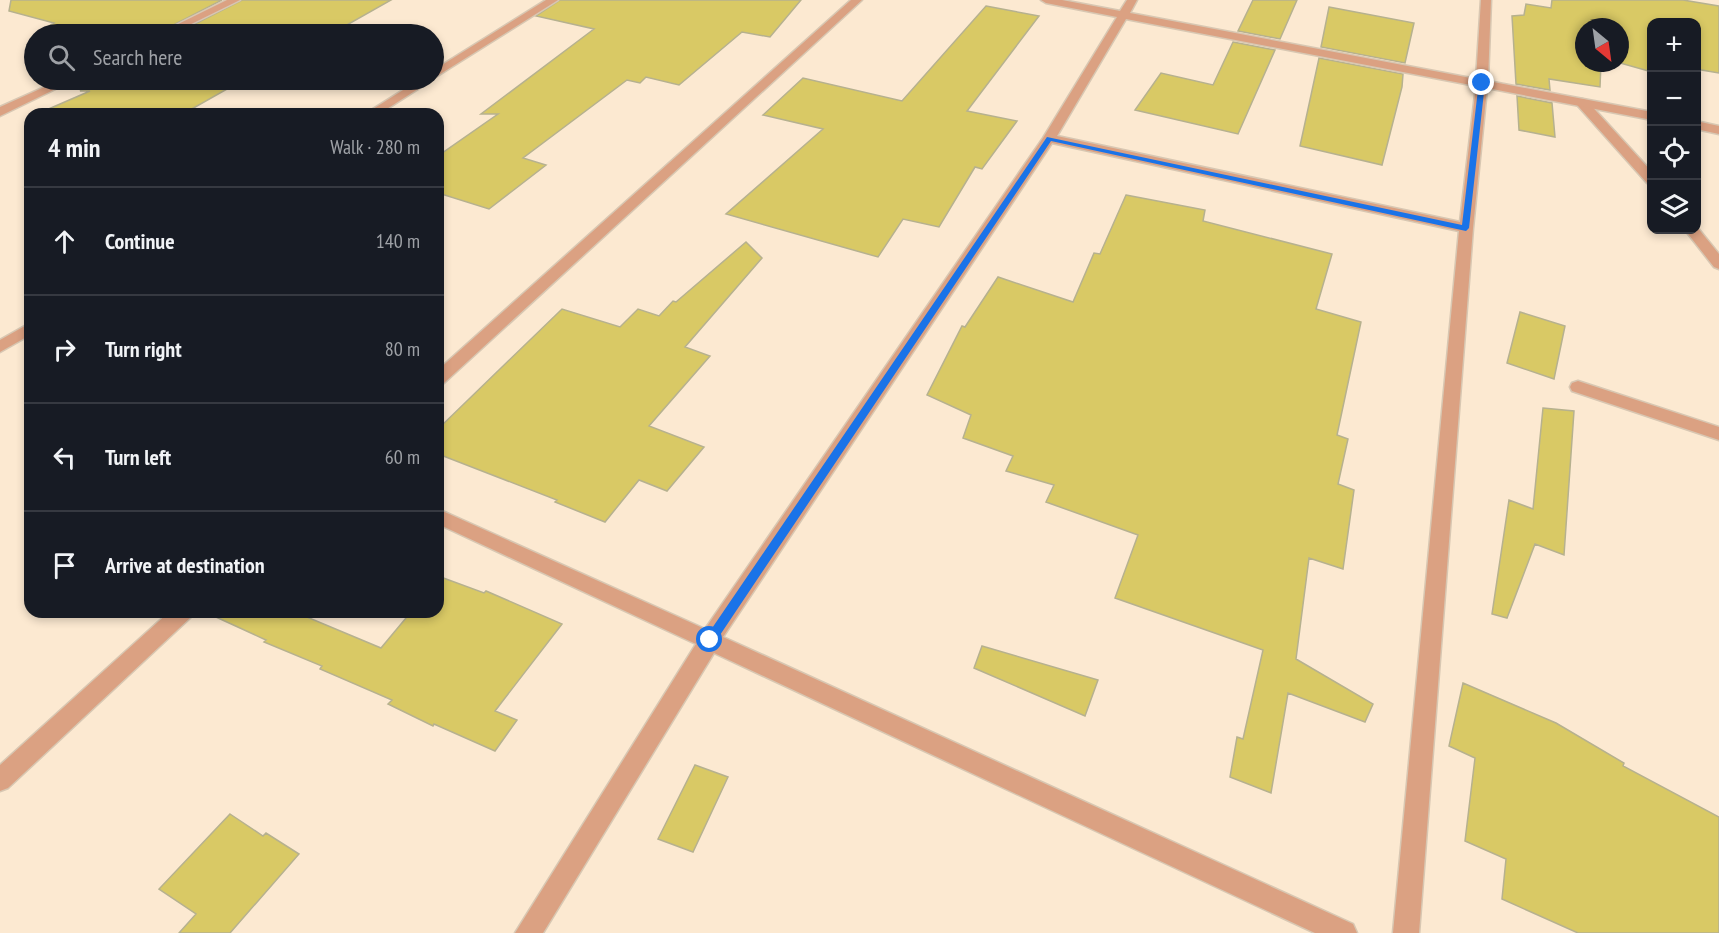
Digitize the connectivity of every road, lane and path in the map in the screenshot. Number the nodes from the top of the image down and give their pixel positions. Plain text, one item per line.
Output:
1 (235, 0) edge
2 (554, 0) edge
3 (857, 0) edge
4 (1046, 0) edge
5 (1486, 0) edge
6 (1128, 7) edge
7 (184, 24) edge
8 (444, 69) edge
9 (1482, 83) junction
10 (47, 90) edge
11 (410, 90) edge
12 (1582, 103) junction
13 (381, 108) edge
14 (0, 112) edge
15 (1647, 115) edge
16 (1701, 126) edge
17 (1719, 130) edge
18 (1050, 138) junction
19 (1647, 174) edge
20 (1466, 228) junction
21 (1695, 234) edge
22 (1719, 264) edge
23 (0, 329) edge
24 (24, 335) edge
25 (24, 335) edge
26 (0, 347) edge
27 (444, 374) edge
28 (1578, 387) dead end
29 (1719, 434) edge
30 (444, 519) edge
31 (176, 618) edge
32 (710, 640) junction
33 (0, 780) edge
34 (528, 933) edge
35 (1344, 933) edge
36 (1406, 933) edge

1 - 7 street
2 - 8 street
3 - 27 street
4 - 6 street
5 - 9 street
6 - 9 street
6 - 18 street
9 - 12 street
9 - 20 street
10 - 14 street
11 - 13 street
12 - 15 street
12 - 19 street
16 - 17 street
18 - 20 street
18 - 32 street
20 - 36 street
21 - 22 street
23 - 24 street
25 - 26 street
28 - 29 street
30 - 32 street
31 - 33 street
32 - 34 street
32 - 35 street

